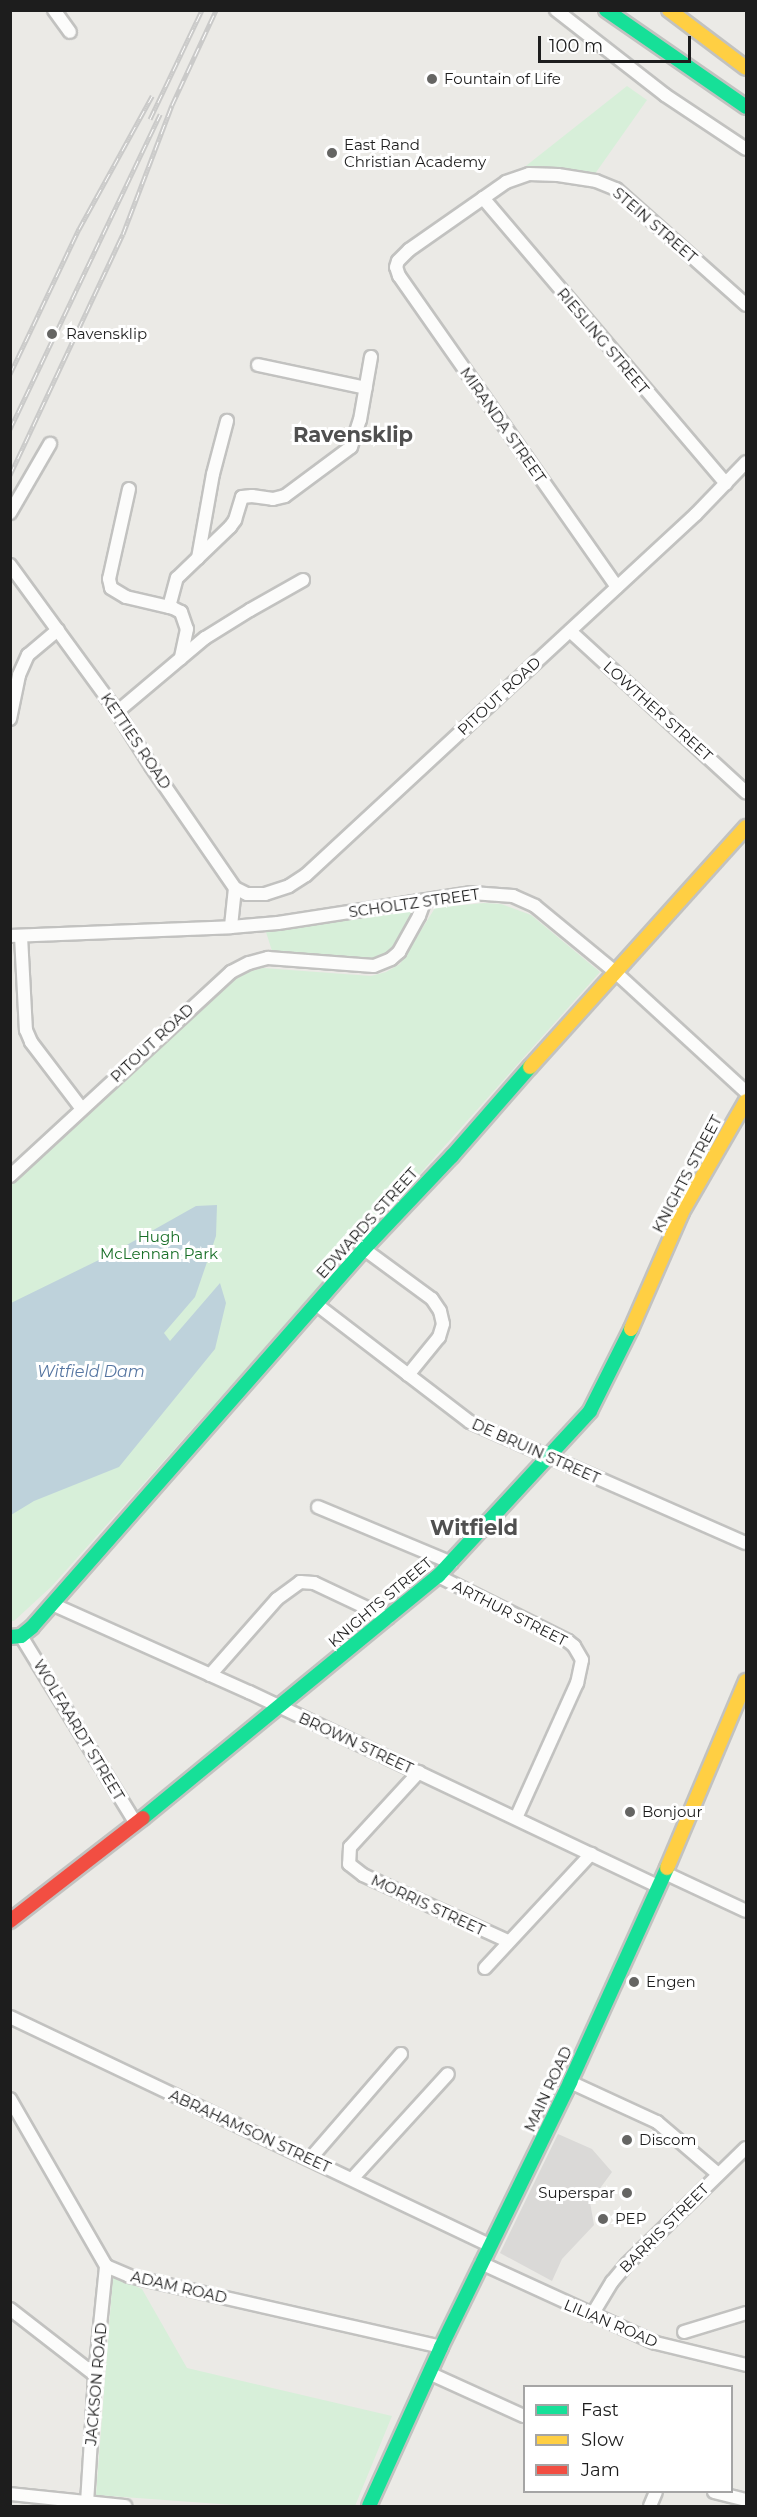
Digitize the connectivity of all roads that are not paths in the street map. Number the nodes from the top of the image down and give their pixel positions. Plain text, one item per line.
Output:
1 (54, 10) edge
2 (556, 10) edge
3 (606, 10) edge
4 (669, 10) edge
5 (70, 32) dead end
6 (747, 68) edge
7 (747, 107) edge
8 (747, 149) edge
9 (483, 198) junction
10 (398, 261) joint
11 (747, 305) edge
12 (371, 357) dead end
13 (258, 365) dead end
14 (366, 388) junction
15 (227, 421) dead end
16 (50, 444) dead end
17 (747, 462) edge
18 (726, 484) junction
19 (129, 489) dead end
20 (10, 513) edge
21 (198, 558) junction
22 (10, 565) edge
23 (303, 580) dead end
24 (617, 587) junction
25 (169, 607) junction
26 (58, 630) junction
27 (570, 631) junction
28 (181, 658) junction
29 (117, 712) junction
30 (10, 719) edge
31 (747, 792) edge
32 (747, 827) edge
33 (235, 888) junction
34 (424, 902) junction
35 (231, 927) junction
36 (16, 936) edge
37 (614, 971) junction
38 (747, 1092) edge
39 (747, 1101) edge
40 (82, 1109) junction
41 (10, 1176) edge
42 (363, 1249) junction
43 (316, 1304) junction
44 (408, 1375) junction
45 (547, 1456) junction
46 (318, 1507) dead end
47 (747, 1543) edge
48 (452, 1563) junction
49 (438, 1576) junction
50 (52, 1604) junction
51 (388, 1618) junction
52 (16, 1636) edge
53 (210, 1675) junction
54 (747, 1681) edge
55 (279, 1707) junction
56 (419, 1772) junction
57 (516, 1818) junction
58 (136, 1824) junction
59 (591, 1854) junction
60 (665, 1874) junction
61 (659, 1887) junction
62 (747, 1911) edge
63 (12, 1917) edge
64 (508, 1941) junction
65 (485, 1968) dead end
66 (10, 2017) edge
67 (401, 2055) dead end
68 (448, 2074) dead end
69 (570, 2082) junction
70 (10, 2099) edge
71 (747, 2148) edge
72 (310, 2158) junction
73 (718, 2174) junction
74 (352, 2179) junction
75 (489, 2245) junction
76 (481, 2263) junction
77 (106, 2266) junction
78 (10, 2309) edge
79 (747, 2313) edge
80 (592, 2315) junction
81 (684, 2332) dead end
82 (441, 2347) junction
83 (747, 2366) edge
84 (429, 2373) junction
85 (95, 2375) junction
86 (523, 2415) edge
87 (718, 2493) edge
88 (10, 2494) edge
89 (747, 2500) edge
90 (87, 2503) junction
91 (125, 2506) edge
92 (369, 2506) edge

1 - 5 street
2 - 8 street
3 - 7 main road
4 - 6 main road
9 - 10 street, STEIN STREET
9 - 11 street, STEIN STREET
9 - 18 street, RIESLING STREET
10 - 24 street, MIRANDA STREET
12 - 14 street
13 - 14 street
14 - 21 street
15 - 21 street
16 - 20 street
17 - 18 street, PITOUT ROAD
18 - 24 street, PITOUT ROAD
19 - 25 street
21 - 25 street
22 - 26 street, KETTIES ROAD
23 - 28 street
24 - 27 street, PITOUT ROAD
25 - 28 street
26 - 29 street, KETTIES ROAD
26 - 30 street
27 - 31 street, LOWTHER STREET
27 - 33 street, PITOUT ROAD
28 - 29 street
29 - 33 street, KETTIES ROAD
32 - 37 main road, EDWARDS STREET
33 - 35 street
34 - 35 street, SCHOLTZ STREET
34 - 37 street, SCHOLTZ STREET
34 - 40 street, PITOUT ROAD
35 - 36 street, SCHOLTZ STREET
36 - 40 street
37 - 38 street, SCHOLTZ STREET
37 - 42 main road, EDWARDS STREET
39 - 45 main road, KNIGHTS STREET
40 - 41 street, PITOUT ROAD
42 - 43 main road, EDWARDS STREET
42 - 44 street
43 - 44 street, DE BRUIN STREET
43 - 50 main road, EDWARDS STREET
44 - 45 street, DE BRUIN STREET
45 - 47 street, DE BRUIN STREET
45 - 48 main road, KNIGHTS STREET
46 - 48 street
48 - 49 main road, KNIGHTS STREET
49 - 51 main road, KNIGHTS STREET
49 - 57 street, ARTHUR STREET
50 - 52 main road, EDWARDS STREET
50 - 53 street, BROWN STREET
51 - 53 street
51 - 55 main road, KNIGHTS STREET
52 - 58 street, WOLFAARDT STREET
53 - 55 street, BROWN STREET
54 - 60 main road, MAIN ROAD
55 - 56 street, BROWN STREET
55 - 58 main road, KNIGHTS STREET
56 - 57 street, BROWN STREET
56 - 64 street, MORRIS STREET
57 - 59 street, BROWN STREET
58 - 63 main road, KNIGHTS STREET
59 - 61 street, BROWN STREET
59 - 64 street
60 - 61 main road, MAIN ROAD
60 - 62 street
61 - 69 main road, MAIN ROAD
64 - 65 street
66 - 72 street, ABRAHAMSON STREET
67 - 72 street
68 - 74 street
69 - 73 street
69 - 75 main road, MAIN ROAD
70 - 77 street
71 - 73 street, BARRIS STREET
72 - 74 street, ABRAHAMSON STREET
73 - 80 street, BARRIS STREET
74 - 75 street, ABRAHAMSON STREET
75 - 76 main road, MAIN ROAD
76 - 80 street, LILIAN ROAD
76 - 82 main road, MAIN ROAD
77 - 82 street, ADAM ROAD
77 - 85 street, JACKSON ROAD
78 - 85 street
79 - 81 street
80 - 83 street, LILIAN ROAD
82 - 84 main road, MAIN ROAD
84 - 86 street
84 - 92 main road, MAIN ROAD
85 - 90 street, JACKSON ROAD
87 - 89 street
88 - 90 street
90 - 91 street

